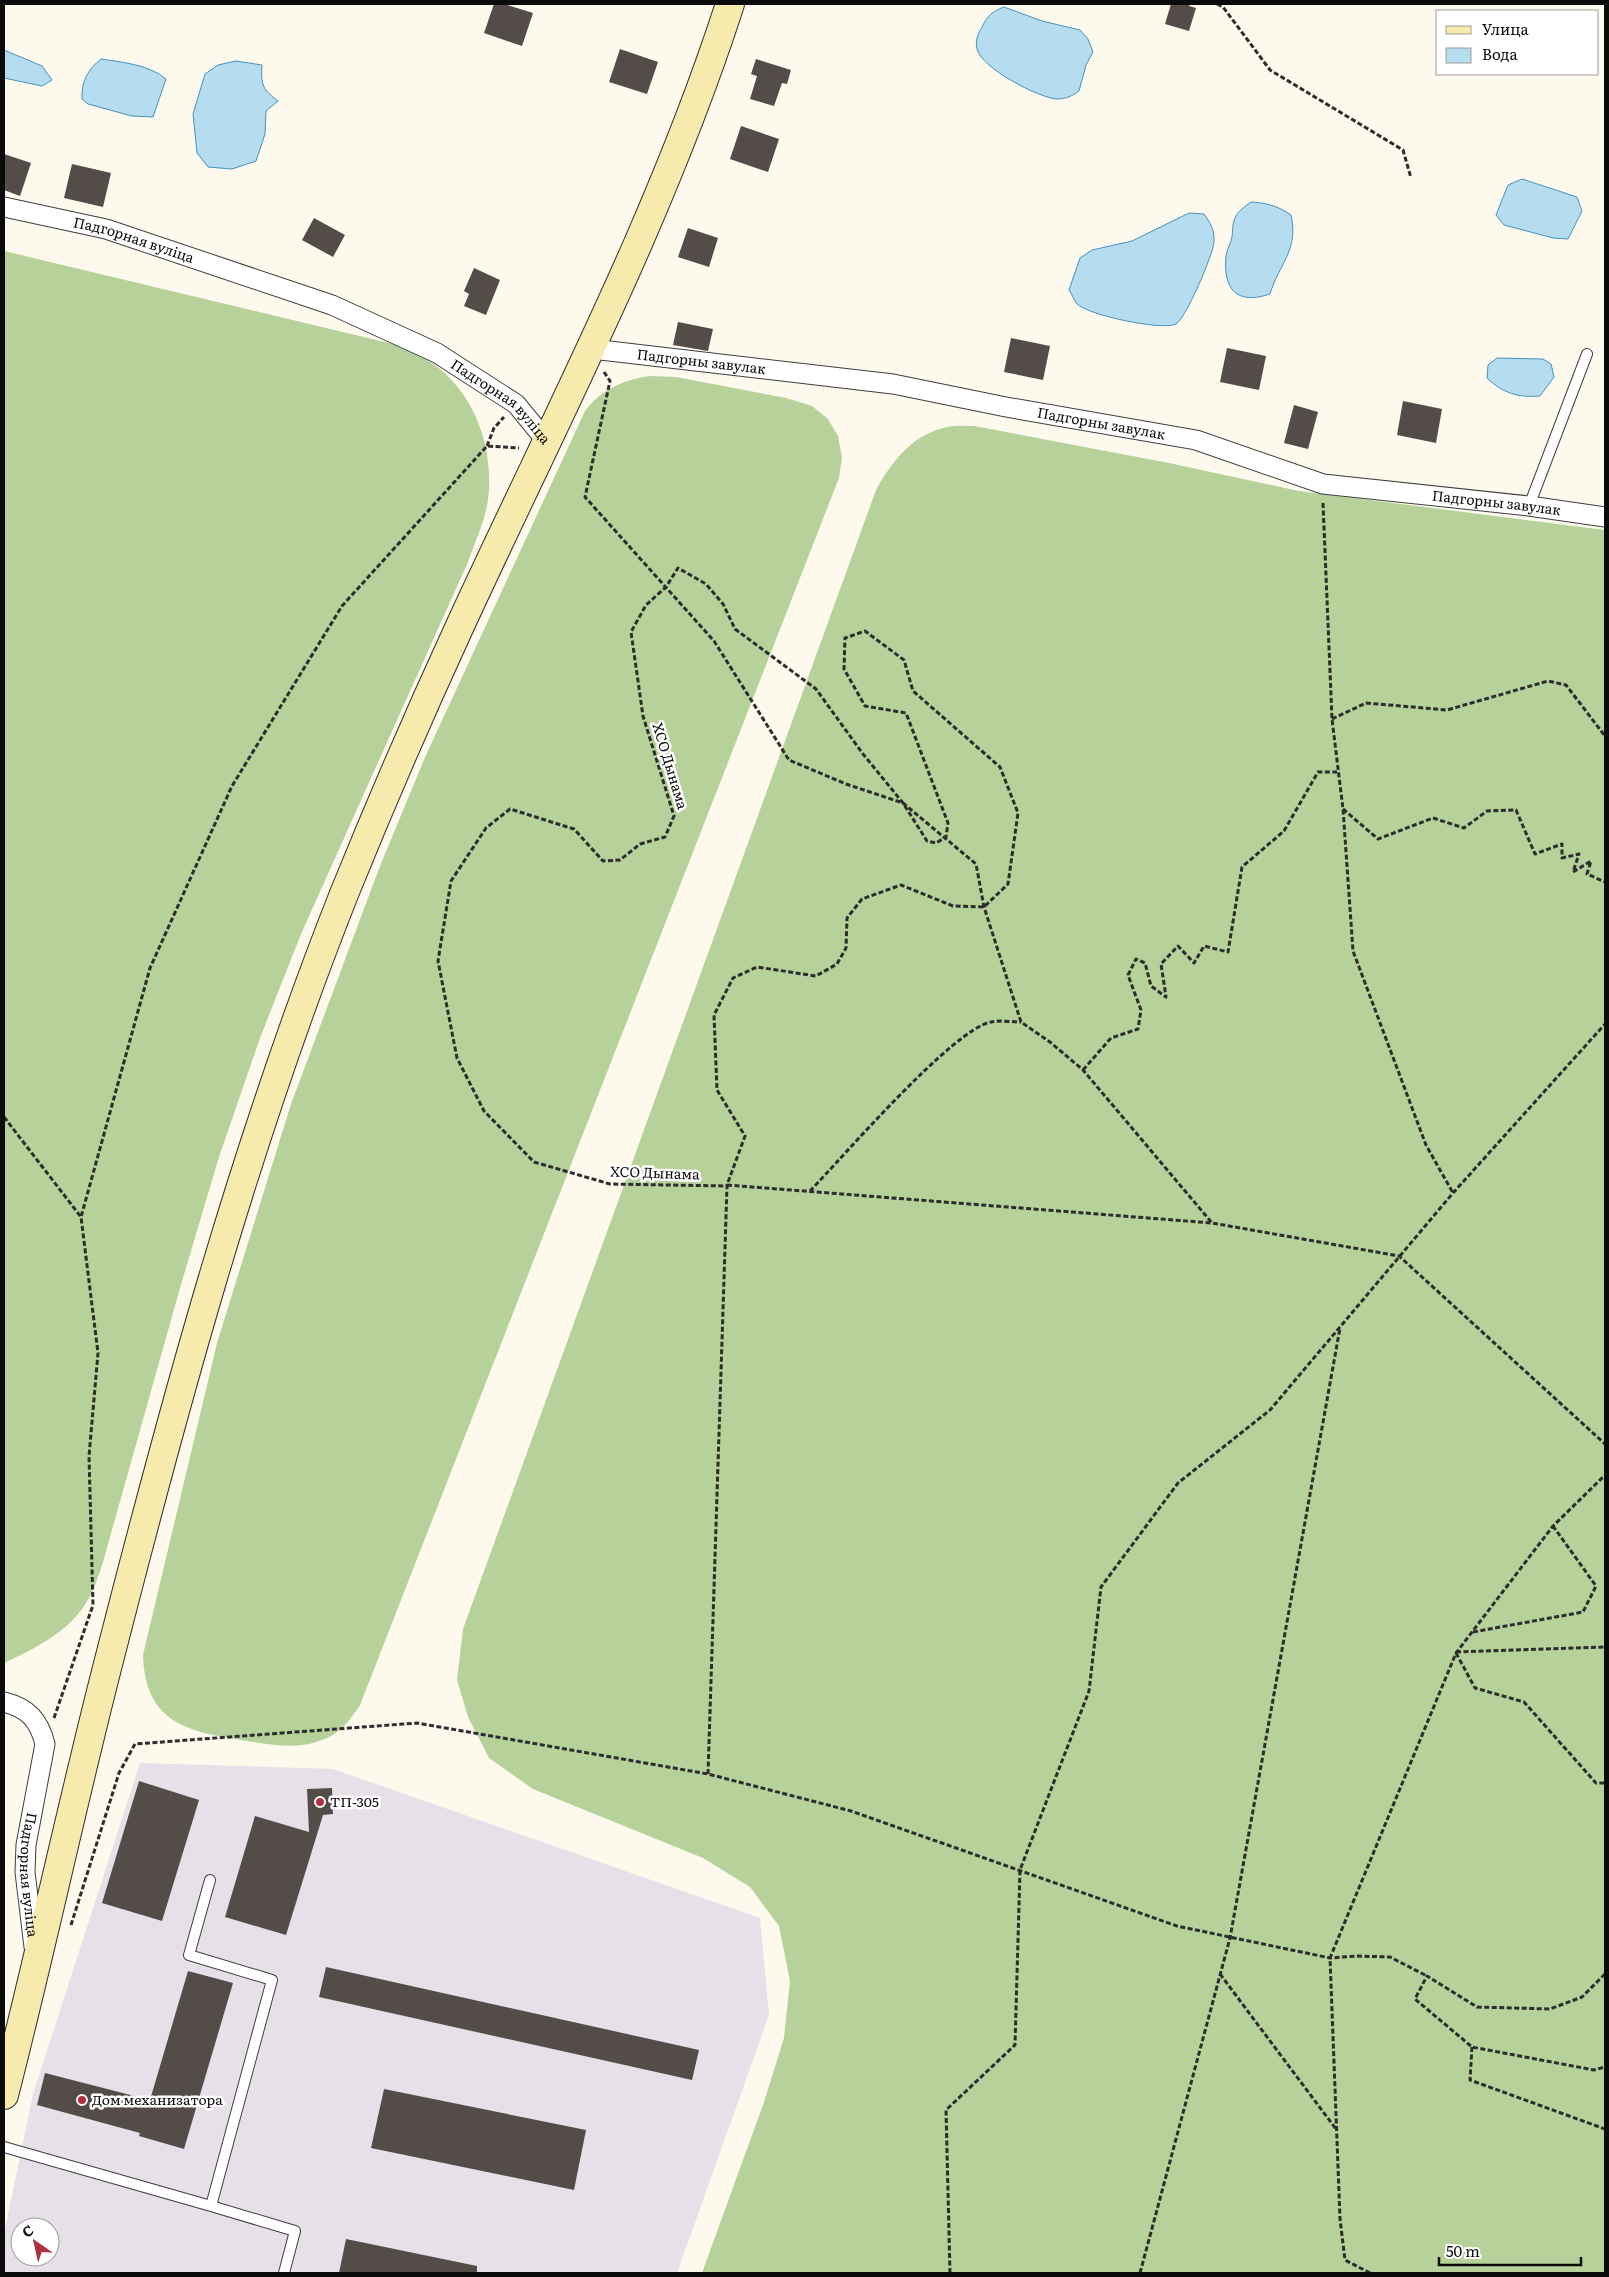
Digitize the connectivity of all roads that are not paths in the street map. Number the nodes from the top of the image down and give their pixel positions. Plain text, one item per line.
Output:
1 (730, 4) edge
2 (4, 207) edge
3 (592, 349) junction
4 (1587, 354) dead end
5 (548, 443) junction
6 (1529, 506) junction
7 (1605, 517) edge
8 (4, 1702) edge
9 (210, 1880) dead end
10 (36, 1968) junction
11 (11, 2039) edge
12 (4, 2095) edge
13 (4, 2147) edge
14 (211, 2206) junction
15 (284, 2273) edge

1 - 3 street, Падгорная вуліца
2 - 5 street, Падгорная вуліца
3 - 5 street, Падгорная вуліца
3 - 6 street, Падгорны завулак
4 - 6 lane
5 - 10 street
6 - 7 street, Падгорны завулак
8 - 10 street, Падгорная вуліца
9 - 14 lane
10 - 11 street, Падгорная вуліца
11 - 12 street, Падгорная вуліца
13 - 14 lane
14 - 15 lane

